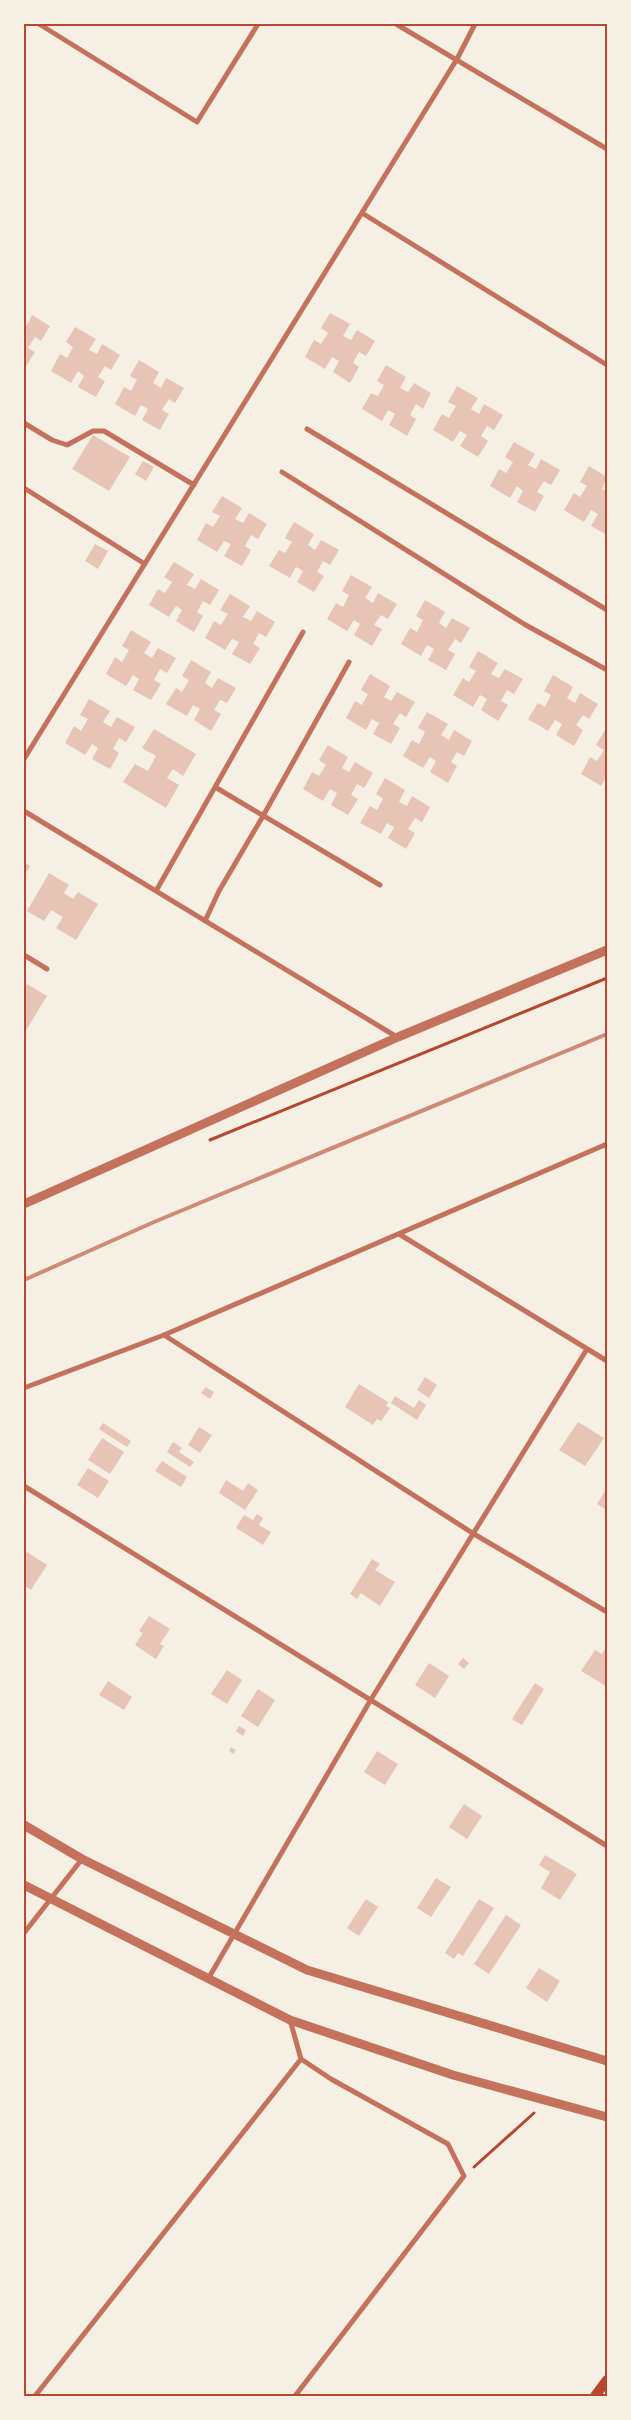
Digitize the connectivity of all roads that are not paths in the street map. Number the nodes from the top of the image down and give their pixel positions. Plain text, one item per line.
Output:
1 (39, 24) edge
2 (258, 24) edge
3 (396, 24) edge
4 (475, 24) edge
5 (457, 59) junction
6 (607, 148) edge
7 (362, 213) junction
8 (607, 364) edge
9 (24, 423) edge
10 (307, 429) dead end
11 (282, 472) dead end
12 (194, 485) junction
13 (24, 488) edge
14 (144, 564) junction
15 (607, 610) edge
16 (303, 632) dead end
17 (349, 662) dead end
18 (607, 670) edge
19 (24, 760) edge
20 (215, 787) junction
21 (24, 811) edge
22 (263, 816) junction
23 (380, 885) dead end
24 (156, 891) junction
25 (205, 921) junction
26 (607, 950) edge
27 (24, 955) edge
28 (47, 969) dead end
29 (398, 1037) junction
30 (607, 1144) edge
31 (24, 1204) edge
32 (399, 1234) junction
33 (164, 1334) junction
34 (587, 1349) junction
35 (607, 1361) edge
36 (24, 1388) edge
37 (24, 1486) edge
38 (474, 1534) junction
39 (607, 1612) edge
40 (370, 1701) junction
41 (24, 1825) edge
42 (607, 1846) edge
43 (82, 1859) junction
44 (24, 1885) edge
45 (50, 1899) junction
46 (234, 1932) junction
47 (24, 1934) edge
48 (208, 1980) junction
49 (290, 2020) junction
50 (301, 2058) junction
51 (607, 2061) edge
52 (607, 2116) edge
53 (607, 2380) edge
54 (35, 2396) edge
55 (295, 2396) edge
56 (594, 2396) edge

1 - 2 street
3 - 5 street
4 - 5 street
5 - 6 street
5 - 7 street
7 - 8 street
7 - 12 street
9 - 12 street
10 - 15 street
11 - 18 street
12 - 14 street
13 - 14 street
14 - 19 street
16 - 20 street
17 - 22 street
20 - 22 street
20 - 24 street
21 - 24 street
22 - 23 street
22 - 25 street
24 - 25 street
25 - 29 street
26 - 29 street
27 - 28 street
29 - 31 street
30 - 32 street
32 - 33 street
32 - 34 street
33 - 36 street
33 - 38 street
34 - 35 street
34 - 38 street
37 - 40 street
38 - 39 street
38 - 40 street
40 - 42 street
40 - 46 street
41 - 43 street
43 - 45 street
43 - 46 street
44 - 45 street
45 - 47 street
45 - 48 street
46 - 48 street
46 - 51 street
48 - 49 street
49 - 50 street
49 - 52 street
50 - 54 street
50 - 55 street
53 - 56 main road

